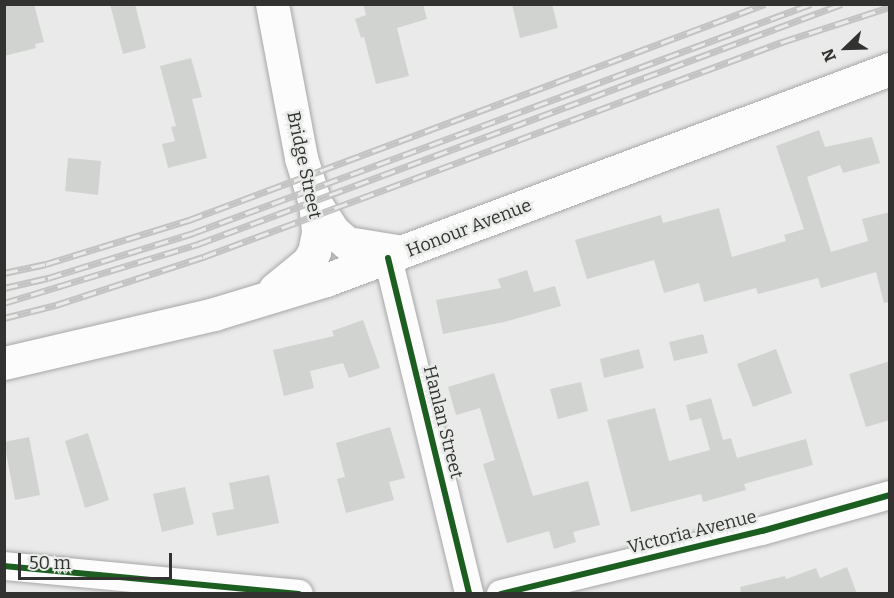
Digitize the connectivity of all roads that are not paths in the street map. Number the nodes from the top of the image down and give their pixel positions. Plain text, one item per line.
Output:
1 (272, 4) edge
2 (890, 69) edge
3 (315, 204) junction
4 (396, 255) junction
5 (259, 301) junction
6 (4, 363) edge
7 (890, 495) edge
8 (4, 566) edge
9 (299, 594) edge
10 (469, 594) edge
11 (501, 594) edge

1 - 3 main road, Bridge Street
2 - 4 main road, Honour Avenue
3 - 4 main road
3 - 5 main road, Bridge Street
4 - 5 main road, Honour Avenue
4 - 10 street, Hanlan Street
5 - 6 main road, Honour Avenue
7 - 11 street, Victoria Avenue
8 - 9 street

